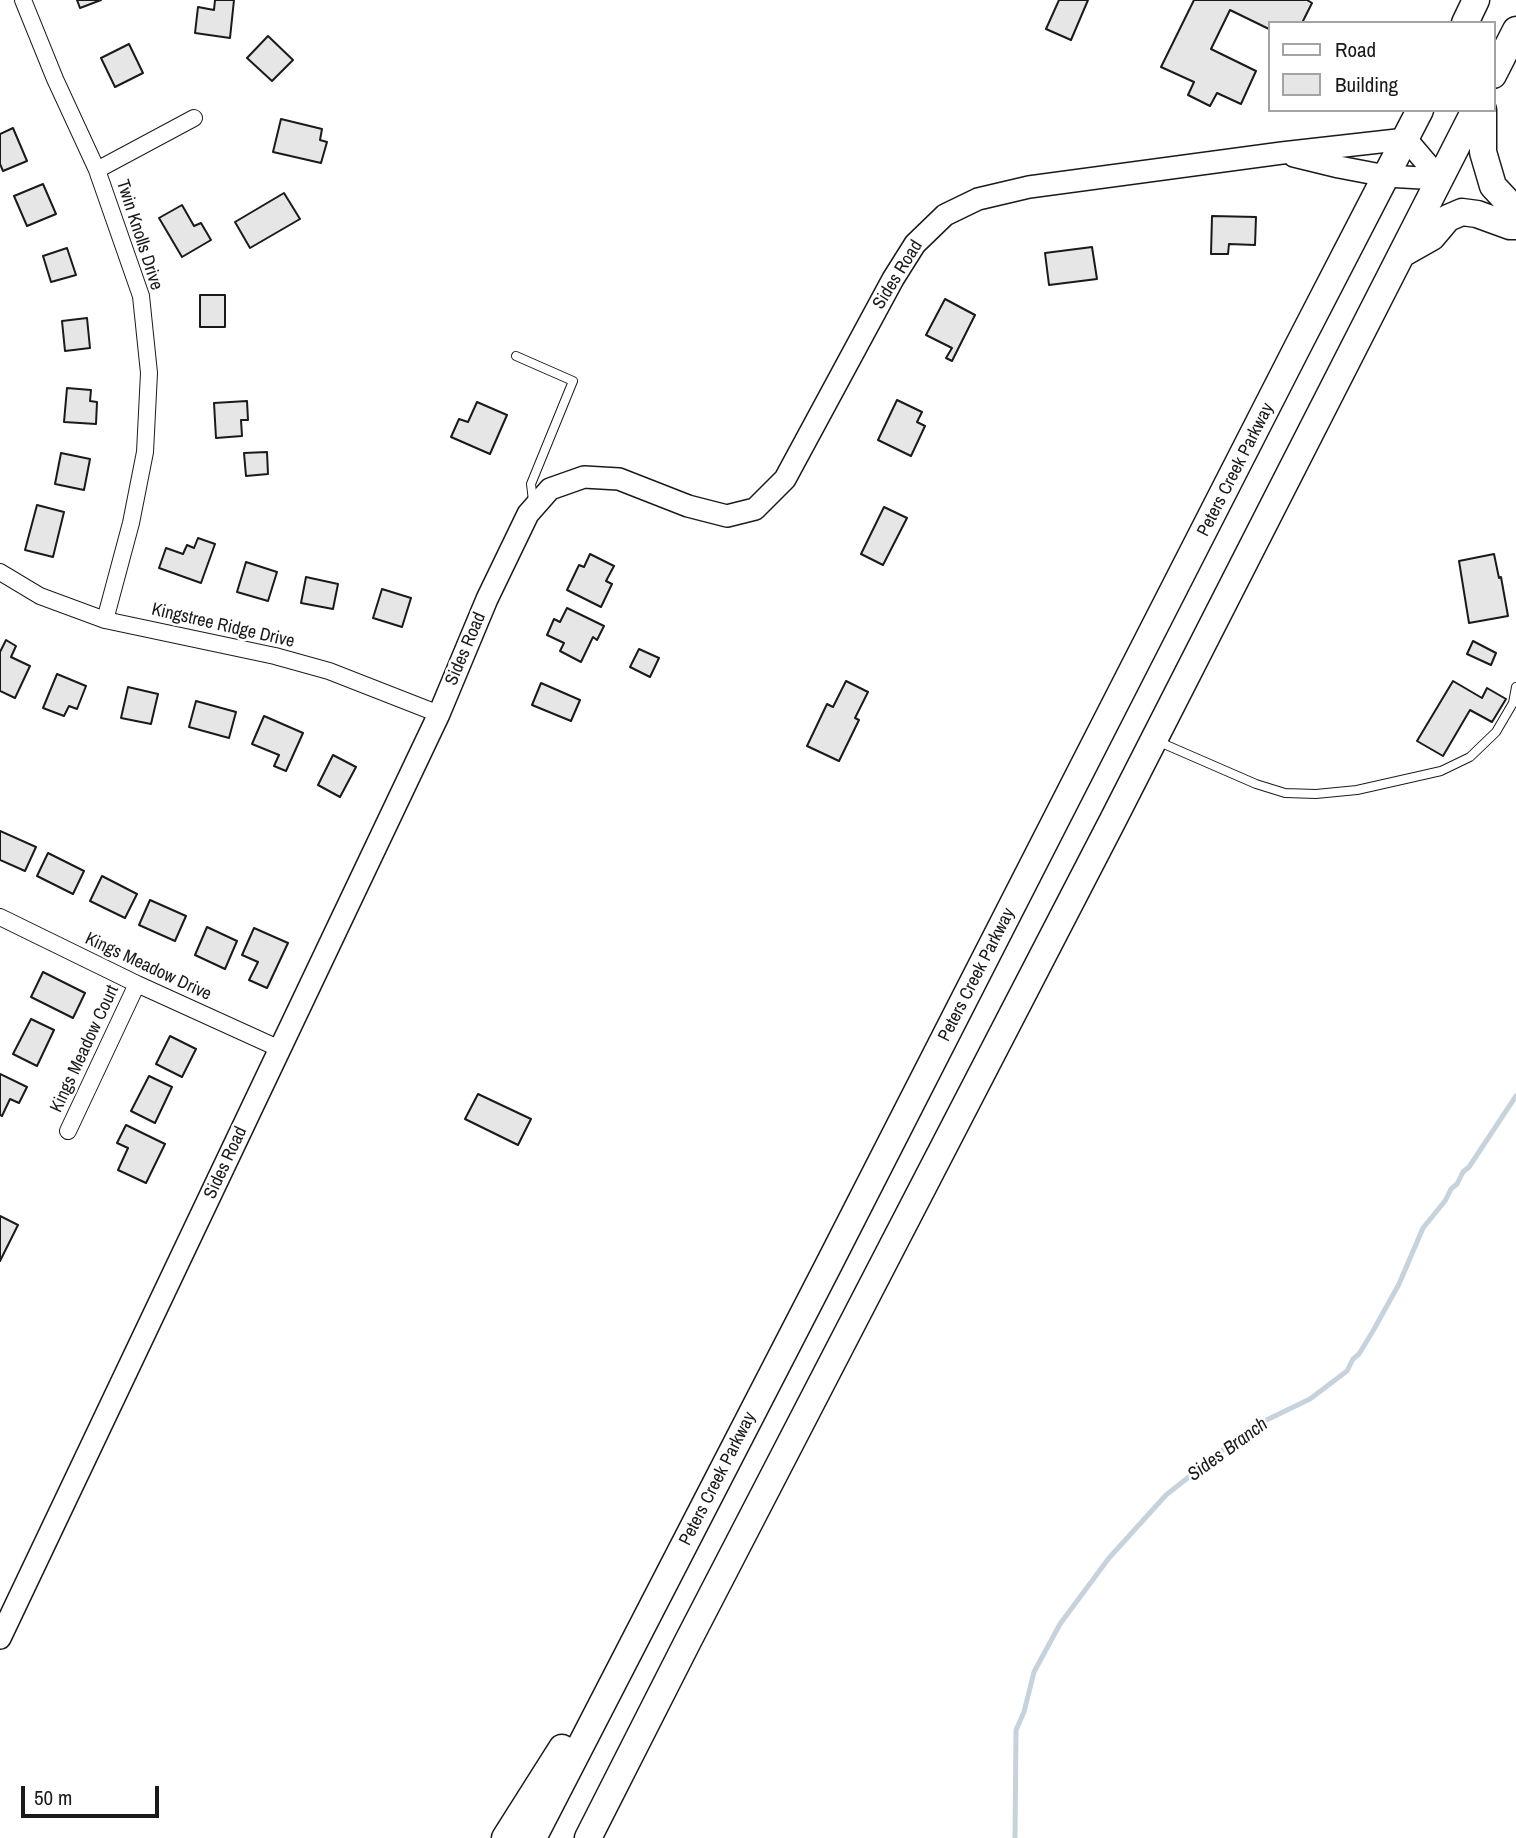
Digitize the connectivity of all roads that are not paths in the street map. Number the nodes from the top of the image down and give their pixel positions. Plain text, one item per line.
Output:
1 (23, 0) edge
2 (1476, 0) edge
3 (1466, 21) edge
4 (1516, 30) edge
5 (1495, 71) edge
6 (1419, 112) edge
7 (1474, 112) edge
8 (1483, 112) edge
9 (194, 118) dead end
10 (1406, 139) junction
11 (1282, 153) junction
12 (97, 170) junction
13 (1386, 176) junction
14 (1440, 179) junction
15 (1516, 211) edge
16 (1516, 226) edge
17 (1402, 254) junction
18 (516, 356) dead end
19 (534, 507) junction
20 (0, 572) edge
21 (105, 620) junction
22 (1516, 687) edge
23 (439, 714) junction
24 (1154, 740) junction
25 (0, 917) edge
26 (137, 984) junction
27 (280, 1049) junction
28 (68, 1131) dead end
29 (0, 1638) edge
30 (688, 1641) junction
31 (630, 1648) junction
32 (505, 1838) edge
33 (533, 1838) edge
34 (588, 1838) edge
35 (609, 1838) edge

1 - 12 street, Twin Knolls Drive
2 - 3 main road
4 - 5 main road
6 - 10 main road, Peters Creek Parkway
7 - 14 main road
8 - 15 main road
9 - 12 street
10 - 11 street, Sides Road
10 - 13 main road, Peters Creek Parkway
10 - 14 street
11 - 13 street, Sides Road
11 - 19 street, Sides Road
12 - 21 street, Twin Knolls Drive
13 - 14 street, Sides Road
13 - 31 main road, Peters Creek Parkway
14 - 17 main road
16 - 17 main road
17 - 24 main road
18 - 19 lane
19 - 23 street, Sides Road
20 - 21 street, Kingstree Ridge Drive
21 - 23 street, Kingstree Ridge Drive
22 - 24 lane
23 - 27 street, Sides Road
24 - 30 main road
25 - 26 street, Kings Meadow Drive
26 - 27 street, Kings Meadow Drive
26 - 28 street, Kings Meadow Court
27 - 29 street, Sides Road
30 - 34 main road
30 - 35 main road
31 - 32 main road
31 - 33 main road, Peters Creek Parkway

